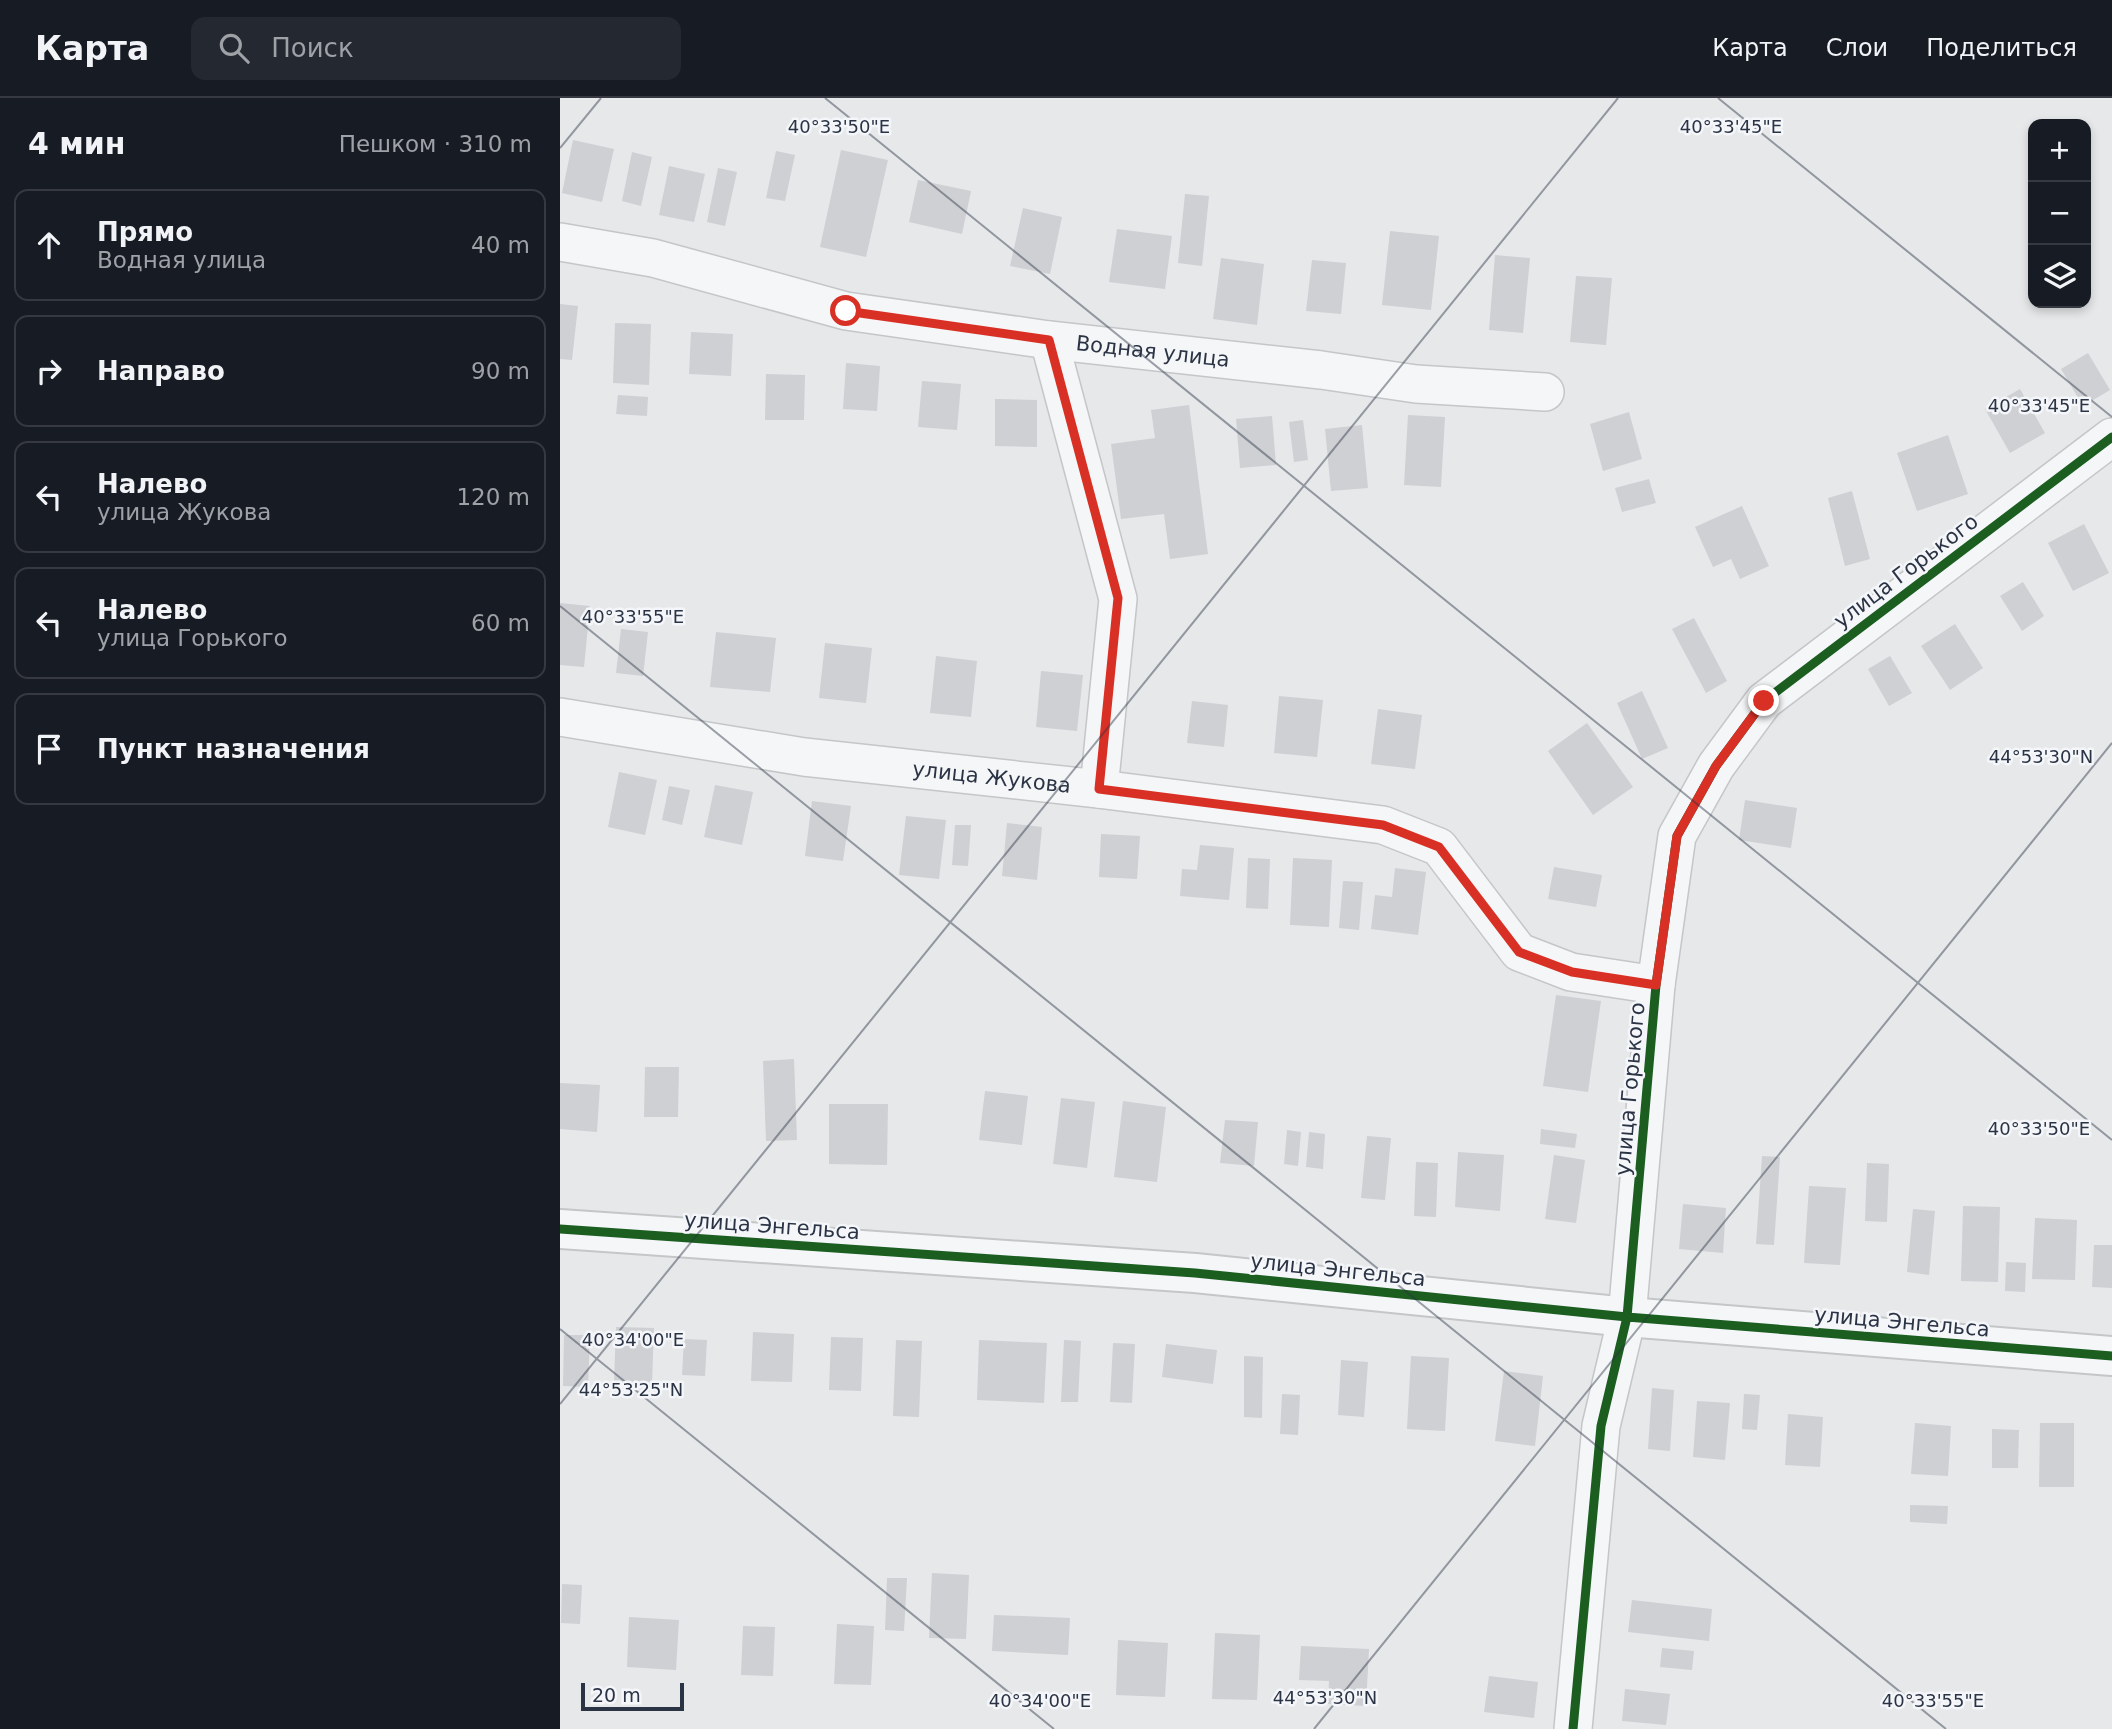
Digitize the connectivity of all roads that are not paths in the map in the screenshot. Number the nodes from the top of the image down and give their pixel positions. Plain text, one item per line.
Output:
1 (560, 242) edge
2 (1049, 340) junction
3 (1545, 391) dead end
4 (2112, 436) edge
5 (560, 717) edge
6 (1099, 789) junction
7 (1656, 985) junction
8 (560, 1229) edge
9 (1627, 1317) junction
10 (2112, 1356) edge
11 (1573, 1729) edge

1 - 2 street, Водная улица
2 - 3 street, Водная улица
2 - 6 street
4 - 7 street, улица Горького
5 - 6 street, улица Жукова
6 - 7 street, улица Жукова
7 - 9 street, улица Горького
8 - 9 street, улица Энгельса
9 - 10 street, улица Энгельса
9 - 11 street, улица Горького

